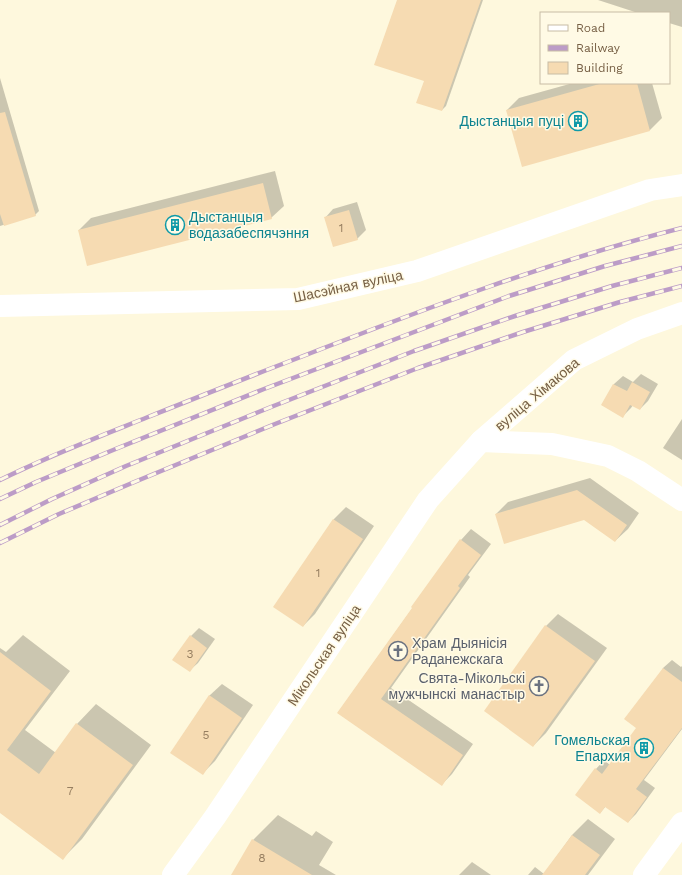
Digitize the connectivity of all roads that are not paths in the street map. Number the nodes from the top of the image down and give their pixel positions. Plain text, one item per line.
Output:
1 (682, 185) edge
2 (0, 306) edge
3 (682, 313) edge
4 (481, 441) junction
5 (682, 500) edge
6 (682, 823) edge
7 (173, 875) edge
8 (644, 875) edge

1 - 2 street, Шасэйная вуліца
3 - 4 street, вуліца Хімакова
4 - 5 street
4 - 7 street, Мікольская вуліца
6 - 8 street

